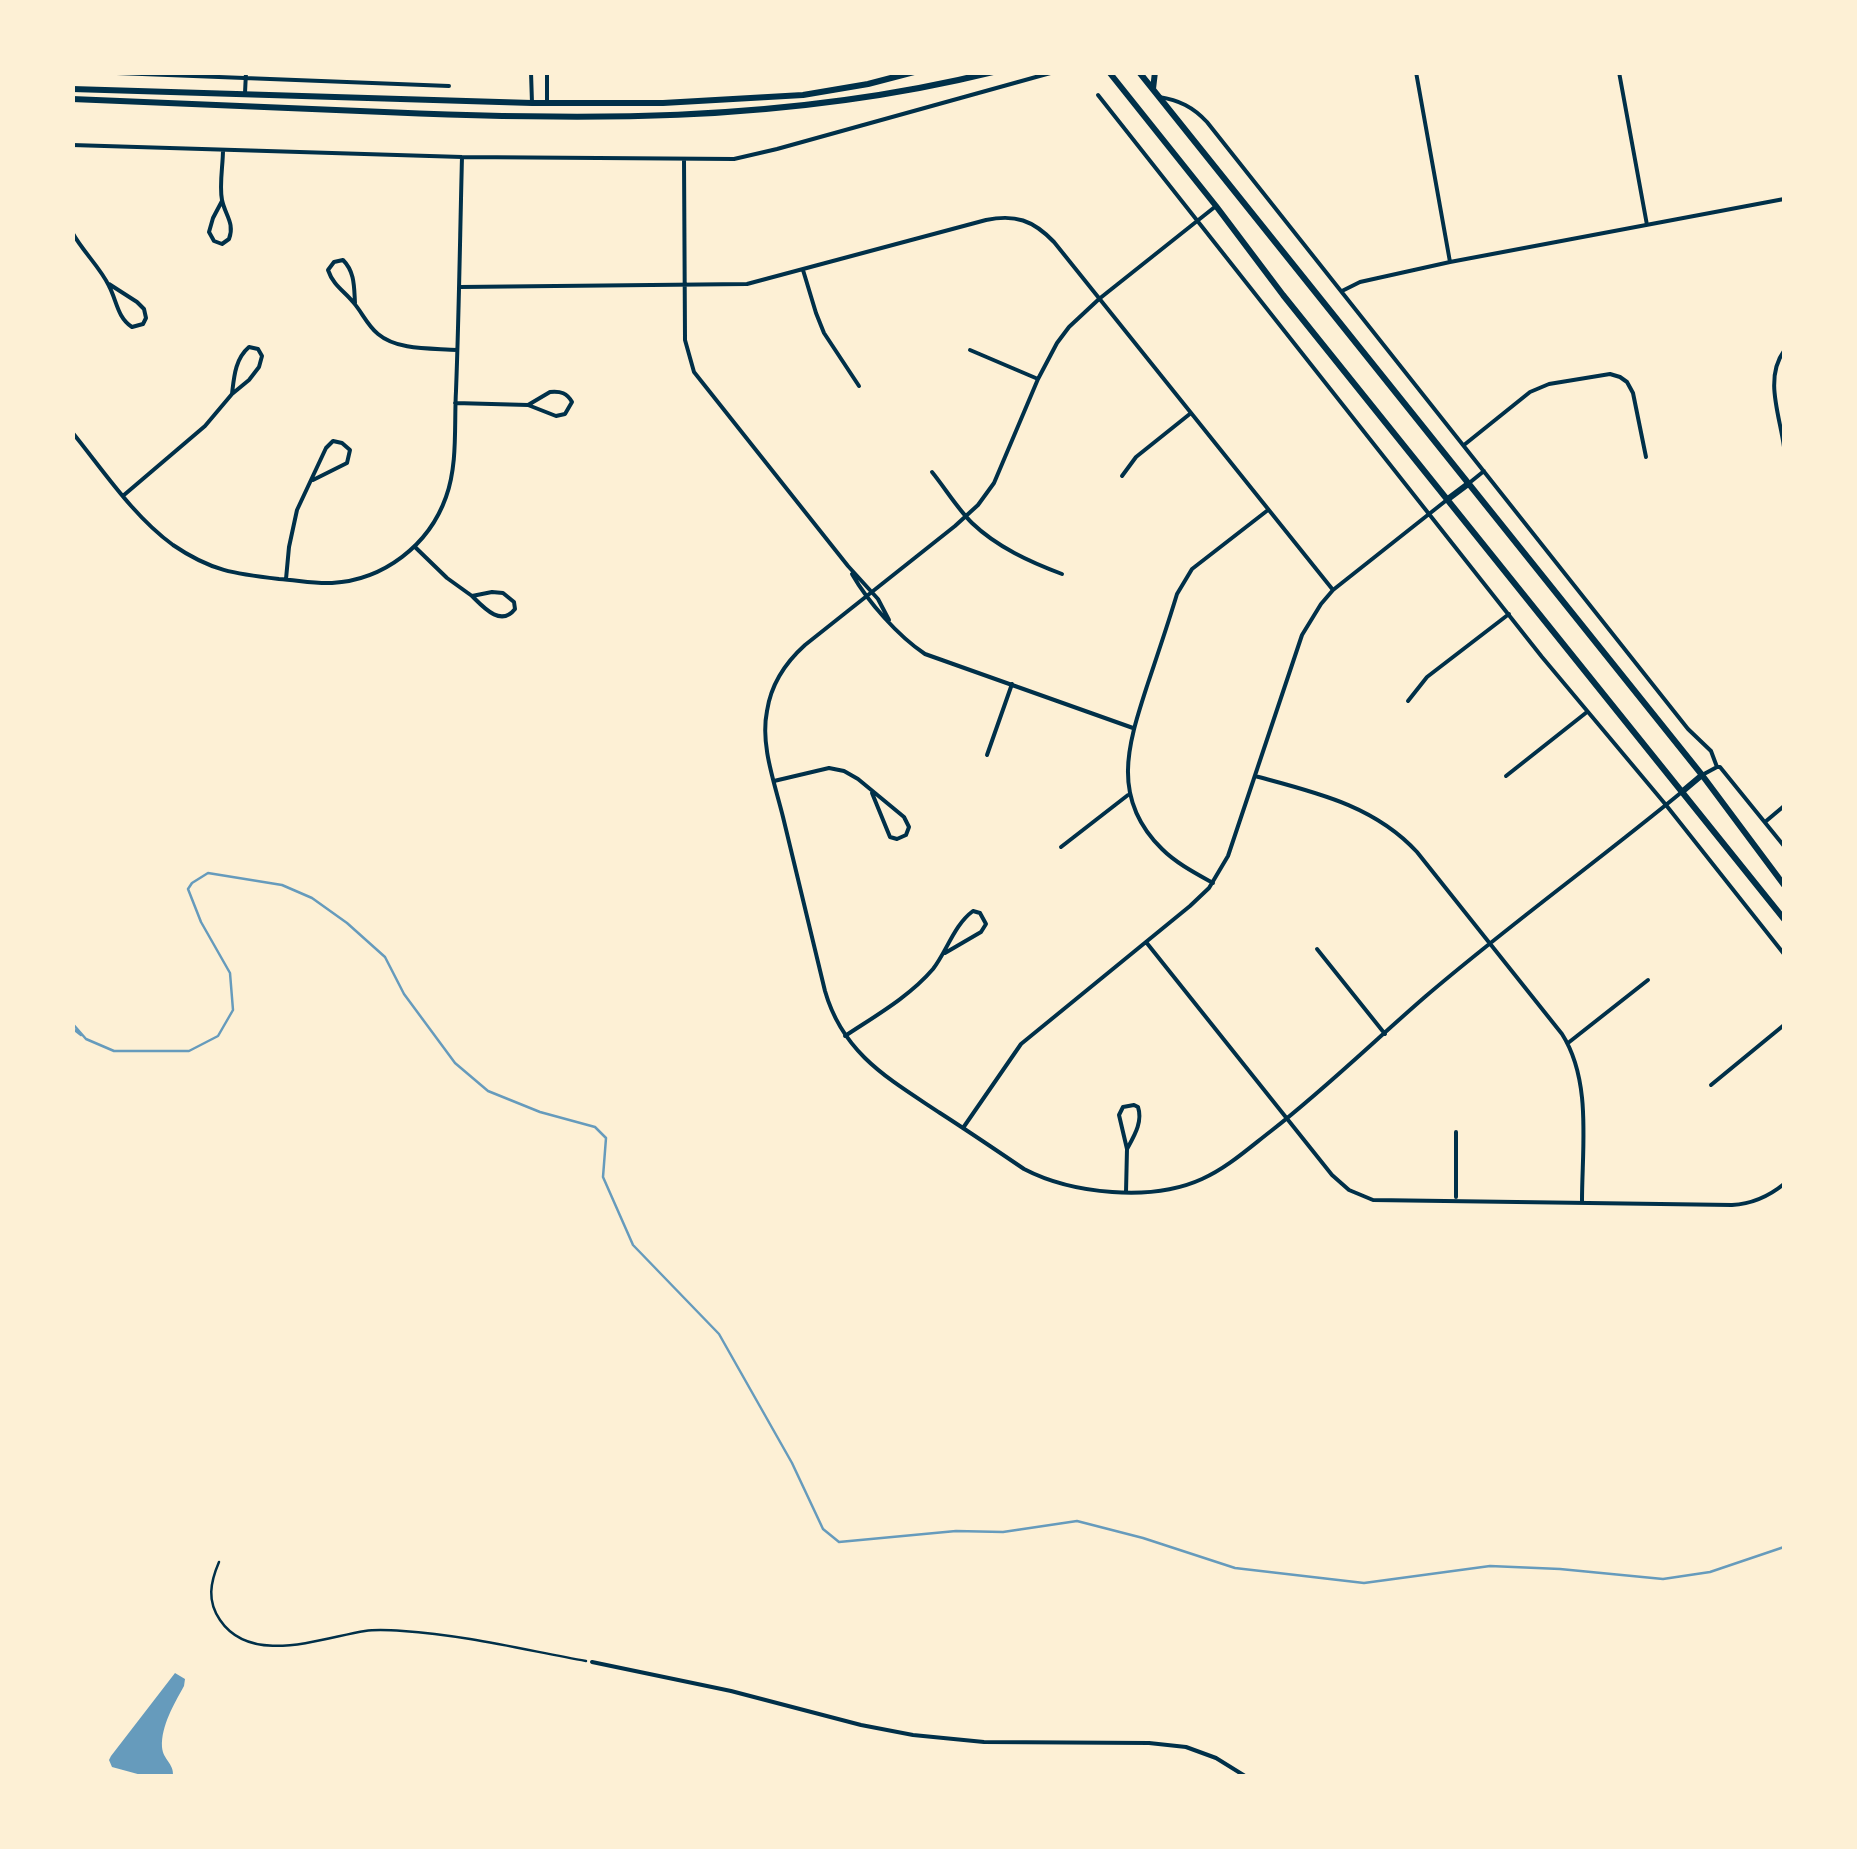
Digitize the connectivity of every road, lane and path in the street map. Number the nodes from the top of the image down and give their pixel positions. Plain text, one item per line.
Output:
1 (91, 72) edge
2 (531, 72) edge
3 (547, 72) edge
4 (902, 72) edge
5 (914, 72) edge
6 (993, 72) edge
7 (1054, 72) edge
8 (1110, 72) edge
9 (1140, 72) edge
10 (1155, 72) edge
11 (1416, 72) edge
12 (1619, 72) edge
13 (246, 75) edge
14 (868, 84) junction
15 (449, 86) dead end
16 (72, 89) edge
17 (1153, 89) junction
18 (1098, 95) dead end
19 (245, 96) junction
20 (1159, 97) junction
21 (72, 100) edge
22 (532, 103) junction
23 (547, 103) junction
24 (244, 106) junction
25 (537, 118) junction
26 (72, 145) edge
27 (223, 150) junction
28 (462, 157) junction
29 (684, 159) junction
30 (1784, 200) edge
31 (222, 201) junction
32 (1216, 206) junction
33 (1199, 220) junction
34 (1648, 225) junction
35 (72, 232) edge
36 (1450, 262) junction
37 (803, 270) junction
38 (109, 284) junction
39 (685, 285) junction
40 (460, 287) junction
41 (1342, 291) junction
42 (1099, 299) junction
43 (355, 303) junction
44 (458, 350) junction
45 (970, 350) dead end
46 (1784, 351) edge
47 (1038, 379) junction
48 (860, 386) dead end
49 (232, 394) junction
50 (455, 403) junction
51 (528, 405) junction
52 (1191, 413) junction
53 (72, 432) edge
54 (1464, 445) junction
55 (1784, 447) edge
56 (1646, 457) dead end
57 (1484, 471) junction
58 (932, 472) dead end
59 (1122, 476) dead end
60 (313, 480) junction
61 (1468, 484) junction
62 (124, 495) junction
63 (1448, 498) junction
64 (1268, 510) junction
65 (1430, 513) junction
66 (966, 516) junction
67 (414, 546) junction
68 (848, 566) junction
69 (1062, 574) dead end
70 (286, 579) junction
71 (1333, 590) junction
72 (872, 591) junction
73 (472, 596) junction
74 (865, 596) junction
75 (1509, 614) junction
76 (889, 620) junction
77 (1012, 684) junction
78 (1408, 700) dead end
79 (1587, 712) junction
80 (1133, 728) junction
81 (987, 754) dead end
82 (1717, 767) junction
83 (1702, 775) junction
84 (1255, 776) junction
85 (1506, 776) dead end
86 (774, 781) junction
87 (872, 792) junction
88 (1683, 792) junction
89 (1130, 793) junction
90 (1666, 805) junction
91 (1784, 806) edge
92 (1765, 822) junction
93 (1061, 846) dead end
94 (1784, 846) edge
95 (1213, 883) junction
96 (1784, 885) edge
97 (1784, 919) edge
98 (1146, 942) junction
99 (1490, 946) junction
100 (1318, 949) dead end
101 (945, 953) junction
102 (1784, 954) edge
103 (1648, 980) dead end
104 (1784, 1025) edge
105 (1385, 1034) junction
106 (845, 1036) junction
107 (1568, 1043) junction
108 (1711, 1085) dead end
109 (1287, 1118) junction
110 (963, 1128) junction
111 (1456, 1132) dead end
112 (1127, 1149) junction
113 (1784, 1184) edge
114 (1126, 1192) junction
115 (1456, 1200) junction
116 (1582, 1202) junction
117 (219, 1562) dead end
118 (592, 1662) joint
119 (1246, 1776) edge

1 - 13 street
2 - 22 street
3 - 23 street
4 - 14 main road
5 - 14 main road
6 - 25 main road
7 - 29 street
8 - 32 main road
9 - 17 main road
10 - 17 main road
11 - 36 street
12 - 34 street
13 - 15 street
13 - 19 street
14 - 23 main road
16 - 19 main road
17 - 20 main road
18 - 33 street
19 - 22 main road
19 - 24 main road
20 - 41 street
20 - 61 main road
21 - 24 main road
22 - 23 main road
22 - 25 main road
23 - 25 main road
24 - 25 main road
26 - 27 street
27 - 28 street
27 - 31 street
28 - 29 street
28 - 40 street
29 - 39 street
30 - 34 street
31 - 31 street
32 - 33 street
32 - 63 main road
33 - 42 street
33 - 65 street
34 - 36 street
35 - 38 street
36 - 41 street
37 - 39 street
37 - 42 street
37 - 48 street
38 - 38 street
39 - 40 street
39 - 68 street
40 - 44 street
41 - 54 street
42 - 47 street
42 - 52 street
43 - 43 street
43 - 44 street
44 - 50 street
45 - 47 street
46 - 55 street
47 - 66 street
49 - 49 street
49 - 62 street
50 - 51 street
50 - 67 street
51 - 51 street
52 - 59 street
52 - 64 street
53 - 62 street
54 - 56 street
54 - 57 street
57 - 61 street
57 - 82 street
58 - 66 street
60 - 60 street
60 - 70 street
61 - 63 main road
61 - 83 main road
62 - 70 street
63 - 65 street
63 - 88 main road
64 - 71 street
64 - 80 street
65 - 71 street
65 - 75 street
66 - 69 street
66 - 72 street
67 - 70 street
67 - 73 street
68 - 72 street
68 - 74 street
71 - 84 street
72 - 74 street
72 - 76 street
73 - 73 street
74 - 76 street
74 - 86 street
75 - 78 street
75 - 79 street
76 - 77 street
77 - 80 street
77 - 81 street
79 - 85 street
79 - 90 street
80 - 89 street
82 - 83 street
82 - 92 street
83 - 88 main road
83 - 96 main road
84 - 95 street
84 - 99 street
86 - 87 street
86 - 106 street
87 - 87 street
88 - 90 street
88 - 97 main road
89 - 93 street
89 - 95 street
90 - 99 street
90 - 102 street
91 - 92 street
92 - 94 street
95 - 98 street
98 - 109 street
98 - 110 street
99 - 105 street
99 - 107 street
100 - 105 street
101 - 101 street
101 - 106 street
103 - 107 street
104 - 108 street
105 - 109 street
106 - 110 street
107 - 116 street
109 - 114 street
109 - 115 street
110 - 114 street
111 - 115 street
112 - 112 street
112 - 114 street
113 - 116 street
115 - 116 street
117 - 118 path
118 - 119 street

